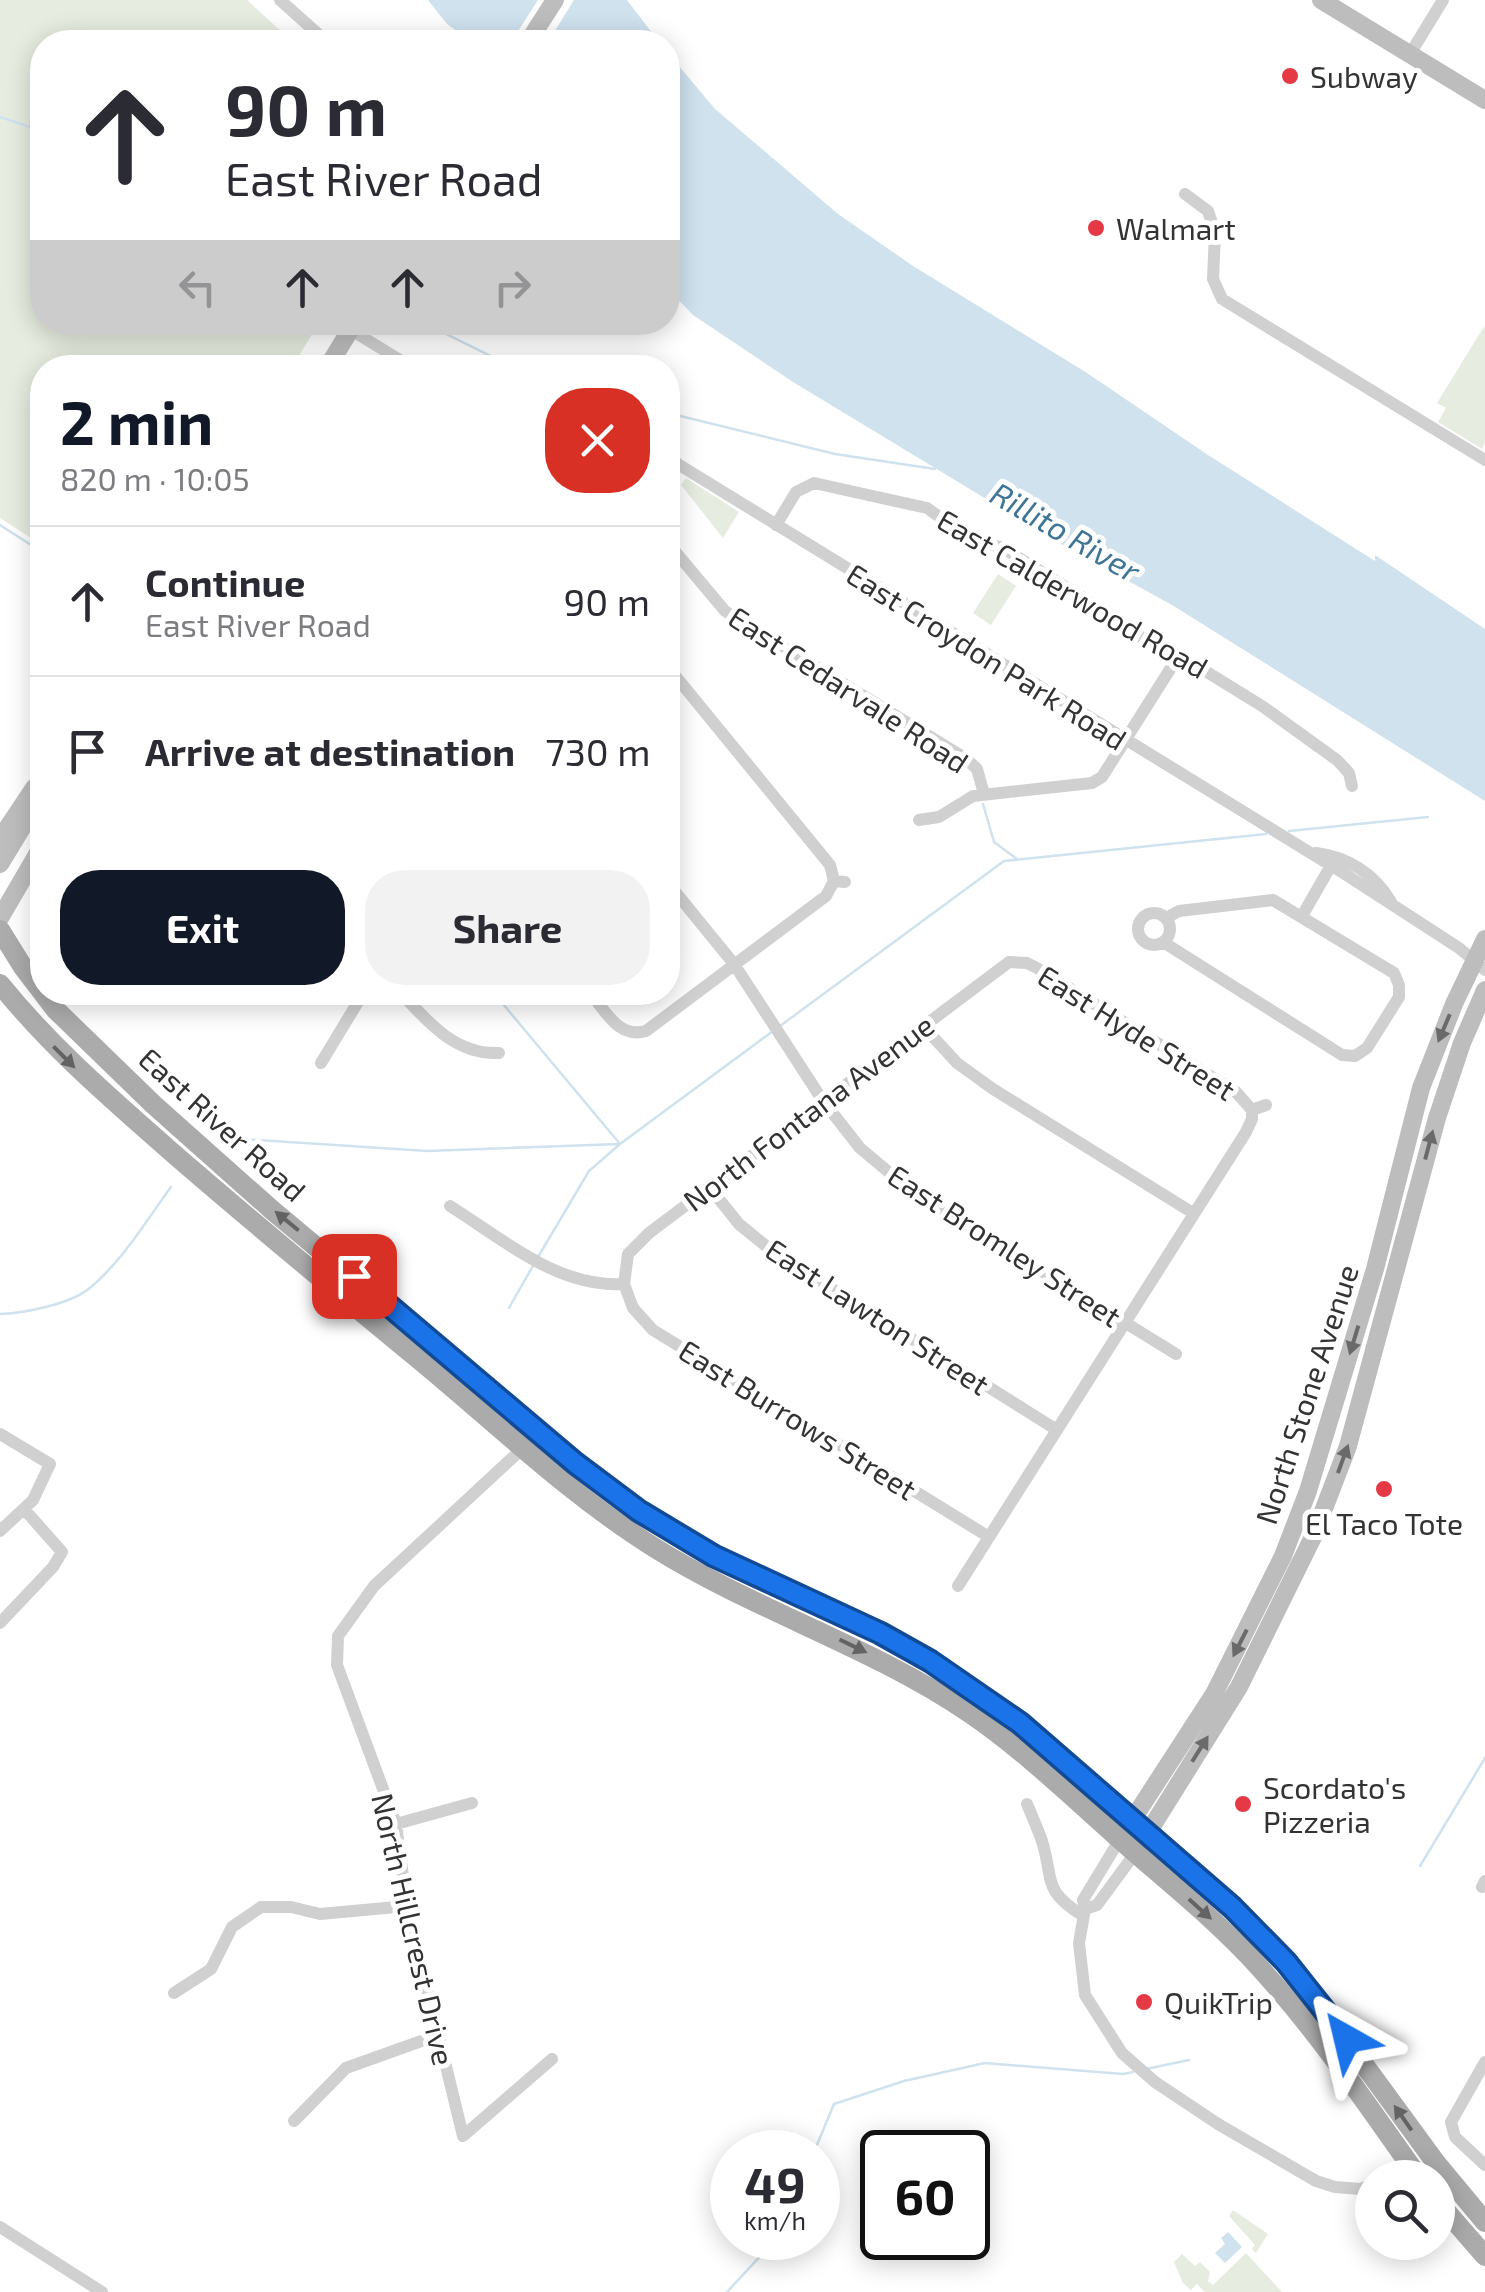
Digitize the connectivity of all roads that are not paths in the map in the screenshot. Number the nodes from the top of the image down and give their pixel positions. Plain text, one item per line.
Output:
1 (280, 0) edge
2 (555, 0) edge
3 (1321, 0) edge
4 (1444, 0) edge
5 (314, 30) edge
6 (536, 30) edge
7 (1410, 54) junction
8 (1485, 100) edge
9 (1185, 194) dead end
10 (366, 335) edge
11 (394, 355) edge
12 (1485, 460) edge
13 (680, 466) edge
14 (776, 526) junction
15 (680, 556) edge
16 (1179, 655) junction
17 (680, 682) edge
18 (1127, 742) junction
19 (1352, 786) dead end
20 (30, 794) edge
21 (984, 794) junction
22 (30, 815) edge
23 (919, 820) dead end
24 (0, 839) edge
25 (1334, 861) junction
26 (0, 864) edge
27 (30, 867) edge
28 (680, 897) edge
29 (1302, 916) junction
30 (0, 918) edge
31 (1166, 918) junction
32 (0, 930) edge
33 (1485, 940) edge
34 (1163, 942) junction
35 (1018, 962) joint
36 (734, 964) junction
37 (1480, 965) edge
38 (30, 976) edge
39 (0, 984) edge
40 (1485, 990) edge
41 (52, 1005) edge
42 (356, 1005) edge
43 (412, 1005) edge
44 (600, 1005) edge
45 (922, 1025) junction
46 (499, 1053) dead end
47 (321, 1063) dead end
48 (823, 1101) junction
49 (710, 1188) junction
50 (450, 1206) dead end
51 (1193, 1213) junction
52 (624, 1284) junction
53 (1124, 1322) junction
54 (1176, 1354) dead end
55 (1057, 1430) junction
56 (0, 1434) edge
57 (524, 1448) junction
58 (24, 1510) junction
59 (657, 1523) junction
60 (622, 1526) junction
61 (0, 1530) edge
62 (989, 1538) junction
63 (748, 1573) junction
64 (958, 1586) dead end
65 (0, 1624) edge
66 (472, 1803) dead end
67 (1027, 1804) dead end
68 (396, 1824) junction
69 (1140, 1826) junction
70 (1128, 1846) junction
71 (407, 1906) junction
72 (1084, 1912) junction
73 (174, 1992) dead end
74 (438, 2035) junction
75 (552, 2060) dead end
76 (1485, 2062) edge
77 (294, 2120) dead end
78 (1407, 2160) edge
79 (1485, 2166) edge
80 (1355, 2187) edge
81 (1455, 2222) edge
82 (1485, 2222) edge
83 (0, 2228) edge
84 (1485, 2256) edge
85 (102, 2292) edge

1 - 5 street
2 - 6 main road
3 - 7 main road
4 - 7 street
7 - 8 main road
9 - 12 street
10 - 11 street
13 - 14 street, East Croydon Park Road
14 - 16 street, East Calderwood Road
14 - 18 street, East Croydon Park Road
15 - 21 street, East Cedarvale Road
16 - 18 street
16 - 19 street, East Calderwood Road
17 - 36 street
18 - 21 street
18 - 25 street, East Croydon Park Road
20 - 24 main road
21 - 23 street
22 - 26 main road
25 - 29 street
25 - 37 street, East Croydon Park Road
27 - 30 main road
28 - 36 street, East Bromley Street
29 - 31 street
29 - 34 street
31 - 34 street
31 - 34 street
38 -> 32 main road, East River Road
33 - 37 main road, North Stone Avenue
35 - 45 street, North Fontana Avenue
35 - 51 street, East Hyde Street
36 - 44 street
36 - 48 street, East Bromley Street
37 -> 69 main road, North Stone Avenue
39 -> 57 main road, East River Road
69 -> 40 main road, North Stone Avenue
59 -> 41 main road, East River Road
42 - 47 street
43 - 46 street
45 - 48 street, North Fontana Avenue
45 - 51 street
48 - 49 street, North Fontana Avenue
48 - 53 street, East Bromley Street
49 - 52 street, North Fontana Avenue
49 - 55 street, East Lawton Street
50 - 52 street
51 - 53 street
52 - 62 street, East Burrows Street
53 - 54 street, East Bromley Street
53 - 55 street
55 - 62 street
56 - 58 street
57 - 59 main road
57 - 60 main road, East River Road
57 - 68 street, North Hillcrest Drive
58 - 61 street
58 - 65 street
59 - 63 main road, East River Road
60 - 63 main road
60 -> 70 main road, East River Road
62 - 64 street
63 - 69 main road, East River Road
66 - 68 street
67 - 72 street
68 - 71 street, North Hillcrest Drive
69 - 70 main road, North Stone Avenue
82 -> 69 main road, East River Road
70 - 72 street
70 - 72 street
70 -> 78 main road, East River Road
71 - 73 street
71 - 74 street, North Hillcrest Drive
72 - 80 street
74 - 75 street, North Hillcrest Drive
74 - 77 street
76 - 79 street
81 - 84 main road
83 - 85 street

